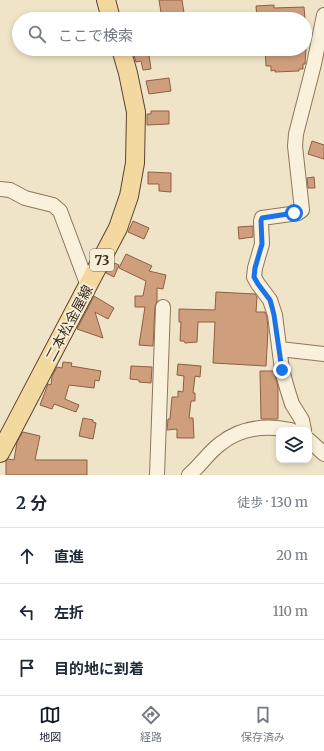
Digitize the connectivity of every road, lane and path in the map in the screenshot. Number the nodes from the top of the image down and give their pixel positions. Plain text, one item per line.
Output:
1 (106, 0) edge
2 (109, 12) edge
3 (324, 15) edge
4 (123, 56) edge
5 (0, 189) edge
6 (88, 286) junction
7 (163, 307) dead end
8 (280, 349) junction
9 (324, 354) edge
10 (303, 427) edge
11 (276, 428) edge
12 (312, 443) edge
13 (0, 453) edge
14 (324, 454) edge
15 (157, 475) edge
16 (189, 475) edge

1 - 2 main road
3 - 8 street
4 - 6 main road, 二本松金屋線 / 73
5 - 6 street
6 - 13 main road, 二本松金屋線 / 73
7 - 15 street
8 - 9 street
8 - 10 street
11 - 16 street
12 - 14 street

